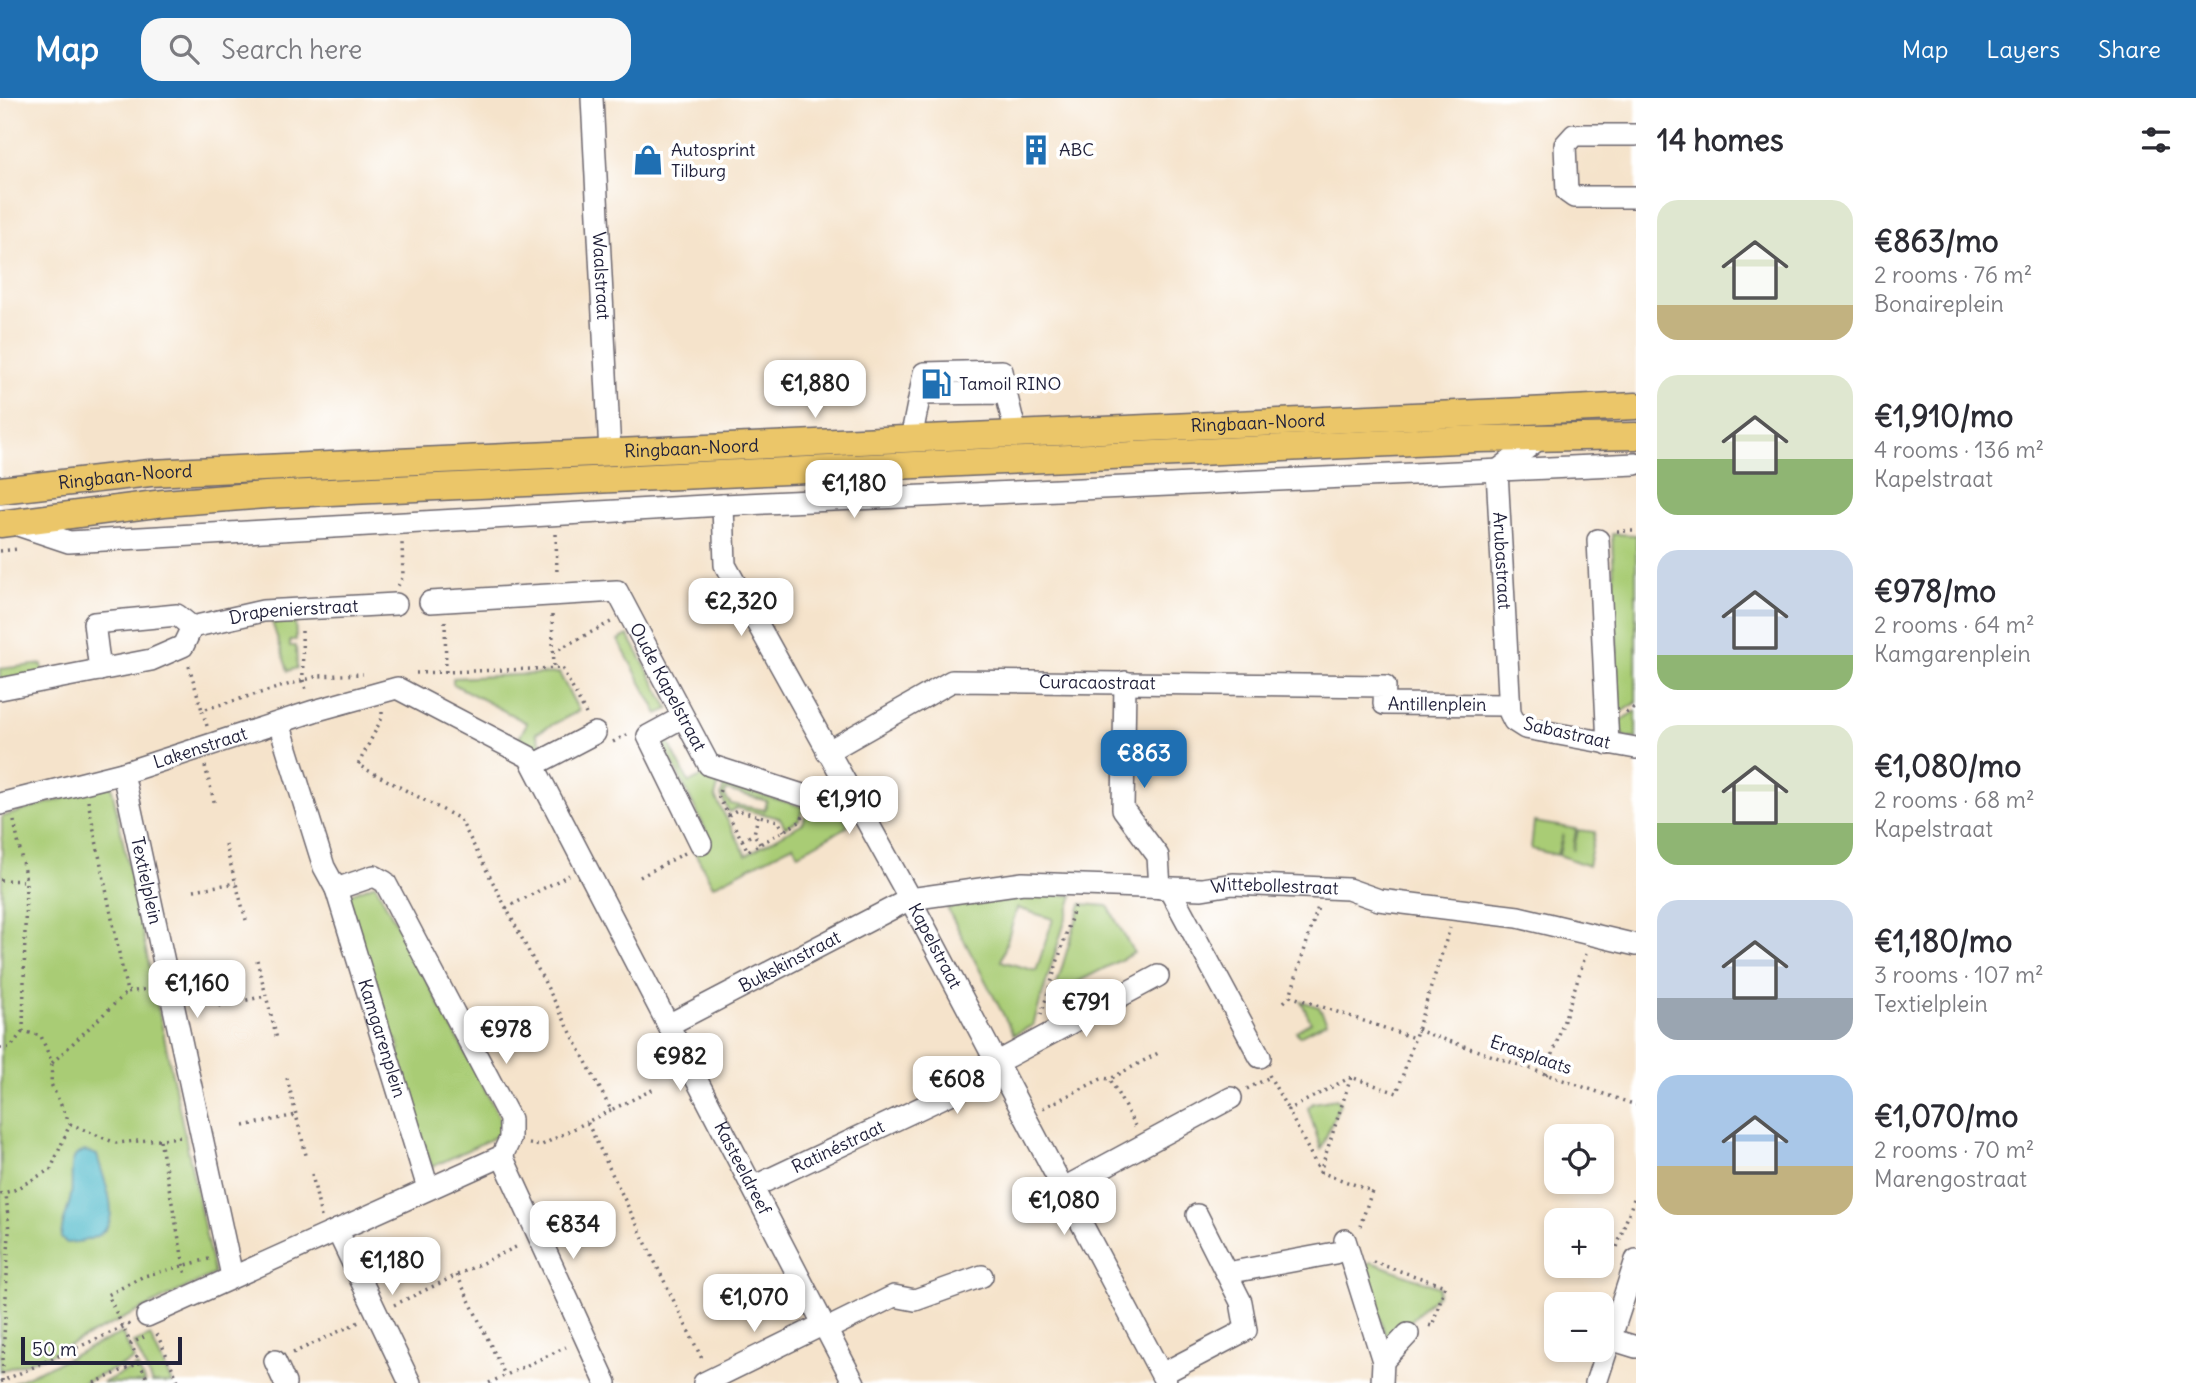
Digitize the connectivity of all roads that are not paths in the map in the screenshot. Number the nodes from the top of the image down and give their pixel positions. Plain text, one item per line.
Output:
1 (592, 98) edge
2 (1636, 135) edge
3 (1636, 197) edge
4 (1636, 406) edge
5 (1016, 435) junction
6 (1636, 436) edge
7 (1540, 438) junction
8 (911, 439) junction
9 (610, 453) junction
10 (1636, 464) edge
11 (1497, 471) junction
12 (0, 490) edge
13 (723, 505) junction
14 (5, 523) edge
15 (1598, 540) dead end
16 (437, 602) road end
17 (396, 604) road end
18 (187, 637) junction
19 (100, 670) junction
20 (1125, 682) junction
21 (1385, 686) joint
22 (0, 689) edge
23 (1508, 705) junction
24 (683, 717) junction
25 (279, 723) junction
26 (595, 733) dead end
27 (1608, 744) junction
28 (1636, 748) edge
29 (827, 752) junction
30 (123, 773) junction
31 (539, 774) junction
32 (847, 791) junction
33 (5, 802) edge
34 (701, 844) road end
35 (1164, 888) junction
36 (336, 889) junction
37 (910, 899) junction
38 (1636, 945) edge
39 (1158, 976) dead end
40 (670, 1024) junction
41 (1259, 1057) road end
42 (997, 1067) junction
43 (1231, 1098) dead end
44 (506, 1148) junction
45 (753, 1186) junction
46 (428, 1188) junction
47 (1062, 1189) junction
48 (1197, 1215) dead end
49 (333, 1232) junction
50 (1636, 1260) edge
51 (230, 1266) junction
52 (1227, 1273) junction
53 (982, 1276) dead end
54 (151, 1324) road end
55 (825, 1326) junction
56 (1614, 1327) edge
57 (1408, 1334) road end
58 (1614, 1340) edge
59 (1636, 1347) edge
60 (1383, 1361) junction
61 (275, 1362) road end
62 (1603, 1362) edge
63 (1164, 1379) edge
64 (708, 1381) edge
65 (285, 1383) edge
66 (410, 1383) edge
67 (606, 1383) edge
68 (854, 1383) edge
69 (1382, 1383) edge
70 (1596, 1383) edge

1 - 9 street, Waalstraat
2 - 3 street
4 - 5 main road, Ringbaan-Noord
5 - 8 main road, Ringbaan-Noord
5 - 8 street
6 - 7 main road, Ringbaan-Noord
7 - 11 street
7 - 14 main road, Ringbaan-Noord
8 - 9 main road, Ringbaan-Noord
9 - 12 main road, Ringbaan-Noord
10 - 11 street, Ringbaan-Noord
11 - 13 street, Ringbaan-Noord
11 - 23 street, Arubastraat
13 - 14 street, Ringbaan-Noord
13 - 29 street, Kapelstraat
15 - 27 street
16 - 24 street, Oude Kapelstraat
17 - 18 street, Drapenierstraat
18 - 19 street, Drapenierstraat
18 - 19 street
19 - 22 street, Drapenierstraat
20 - 21 street, Curacaostraat
20 - 29 street, Curacaostraat
20 - 35 street
21 - 23 street, Antillenplein
23 - 27 street, Sabastraat
24 - 32 street, Oude Kapelstraat
24 - 34 street
25 - 30 street, Lakenstraat
25 - 31 street, Kasteeldreef
25 - 36 street, Kamgarenplein
26 - 31 street
27 - 28 street, Sabastraat
29 - 32 street, Kapelstraat
30 - 33 street
30 - 51 street, Textielplein
31 - 40 street, Kasteeldreef
32 - 37 street, Kapelstraat
35 - 37 street, Wittebollestraat
35 - 38 street, Wittebollestraat
35 - 41 street
36 - 44 street
36 - 46 street, Kamgarenplein
37 - 40 street, Bukskinstraat
37 - 42 street, Kapelstraat
39 - 42 street, Ratinéstraat
40 - 45 street, Kasteeldreef
42 - 45 street, Ratinéstraat
42 - 47 street, Kapelstraat
43 - 47 street
44 - 46 street
44 - 67 street
45 - 55 street, Kasteeldreef
46 - 49 street
47 - 63 street, Kapelstraat
48 - 52 street
49 - 51 street
49 - 66 street
50 - 56 street
51 - 54 street
52 - 60 street
52 - 63 street
53 - 55 street
55 - 64 street
55 - 68 street, Kasteeldreef
57 - 60 street
58 - 59 street
60 - 69 street
61 - 65 street
62 - 70 street

